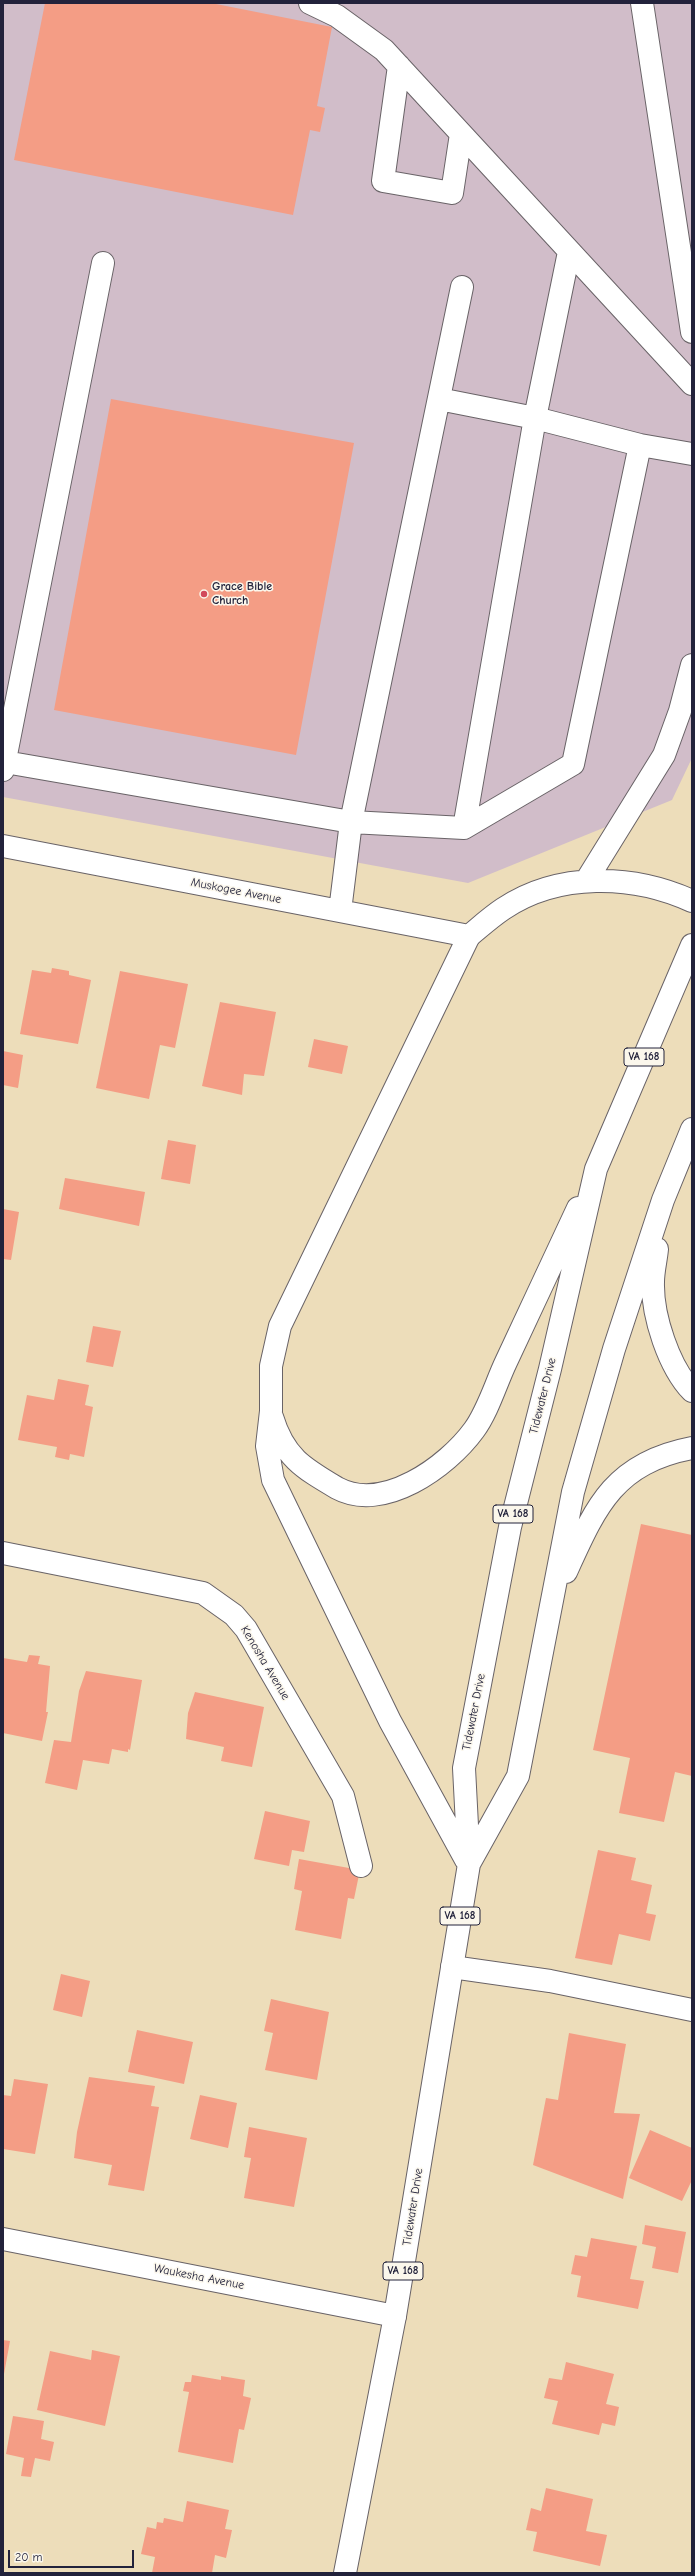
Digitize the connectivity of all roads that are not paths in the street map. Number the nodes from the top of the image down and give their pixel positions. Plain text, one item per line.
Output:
1 (310, 3) edge
2 (642, 3) edge
3 (399, 66) junction
4 (461, 134) junction
5 (569, 252) junction
6 (103, 263) dead end
7 (462, 287) dead end
8 (692, 332) edge
9 (692, 384) edge
10 (439, 399) junction
11 (535, 418) junction
12 (640, 445) junction
13 (692, 454) edge
14 (692, 665) edge
15 (4, 766) edge
16 (351, 822) junction
17 (464, 828) junction
18 (3, 846) edge
19 (586, 881) junction
20 (692, 901) edge
21 (340, 911) junction
22 (469, 936) junction
23 (692, 945) edge
24 (692, 1129) edge
25 (596, 1169) junction
26 (663, 1200) junction
27 (692, 1391) edge
28 (271, 1411) junction
29 (692, 1448) edge
30 (3, 1553) edge
31 (549, 1611) junction
32 (469, 1864) junction
33 (361, 1866) dead end
34 (452, 1967) junction
35 (692, 2010) edge
36 (3, 2239) edge
37 (395, 2316) junction
38 (345, 2573) edge

1 - 3 main road
2 - 8 main road
3 - 4 main road
3 - 4 main road
4 - 5 main road
5 - 9 main road
5 - 11 main road
6 - 15 main road
7 - 10 main road
10 - 11 main road
10 - 16 main road
11 - 12 main road
11 - 17 main road
12 - 13 main road
12 - 17 main road
14 - 19 main road
15 - 16 main road
16 - 17 main road
16 - 21 main road
18 - 21 main road, Muskogee Avenue
19 - 20 main road
19 - 22 main road
21 - 22 main road, Muskogee Avenue
22 - 28 main road
23 - 25 main road, Tidewater Drive / VA 168
24 - 26 main road, Tidewater Drive / VA 168
25 - 28 main road
25 - 32 main road, Tidewater Drive / VA 168
26 - 27 main road
26 - 31 main road, Tidewater Drive / VA 168
28 - 32 main road
29 - 31 main road
30 - 33 main road, Kenosha Avenue
31 - 32 main road, Tidewater Drive / VA 168
32 - 34 main road, Tidewater Drive / VA 168
34 - 35 main road
34 - 37 main road, Tidewater Drive / VA 168
36 - 37 main road, Waukesha Avenue
37 - 38 main road, Tidewater Drive / VA 168

